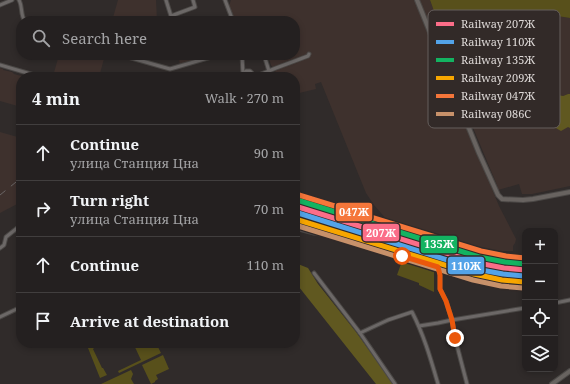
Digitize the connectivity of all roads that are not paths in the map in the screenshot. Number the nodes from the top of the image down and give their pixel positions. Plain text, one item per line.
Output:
1 (12, 0) edge
2 (19, 0) edge
3 (166, 0) edge
4 (193, 0) edge
5 (225, 0) edge
6 (417, 0) edge
7 (0, 5) edge
8 (22, 16) edge
9 (231, 16) edge
10 (428, 27) edge
11 (309, 54) dead end
12 (300, 59) edge
13 (138, 60) edge
14 (201, 60) edge
15 (242, 60) edge
16 (266, 60) edge
17 (298, 60) edge
18 (0, 65) edge
19 (269, 71) joint
20 (24, 72) edge
21 (242, 72) edge
22 (469, 128) edge
23 (570, 192) edge
24 (300, 229) edge
25 (16, 230) edge
26 (0, 248) edge
27 (314, 273) dead end
28 (570, 300) edge
29 (558, 302) edge
30 (522, 308) edge
31 (16, 309) edge
32 (0, 317) edge
33 (452, 320) junction
34 (419, 326) junction
35 (360, 333) junction
36 (570, 371) edge
37 (395, 384) edge
38 (438, 384) edge
39 (468, 384) edge
40 (552, 384) edge

1 - 7 street
2 - 8 street
3 - 4 street
5 - 9 street
6 - 10 street
11 - 12 street
13 - 14 street
15 - 21 street
16 - 19 street
17 - 19 street
18 - 20 street
22 - 23 street
24 - 33 street
25 - 26 street
27 - 35 street
28 - 29 street
30 - 33 street
31 - 32 street
33 - 34 street
33 - 39 street
34 - 35 street
34 - 38 street
35 - 37 street
36 - 40 street

